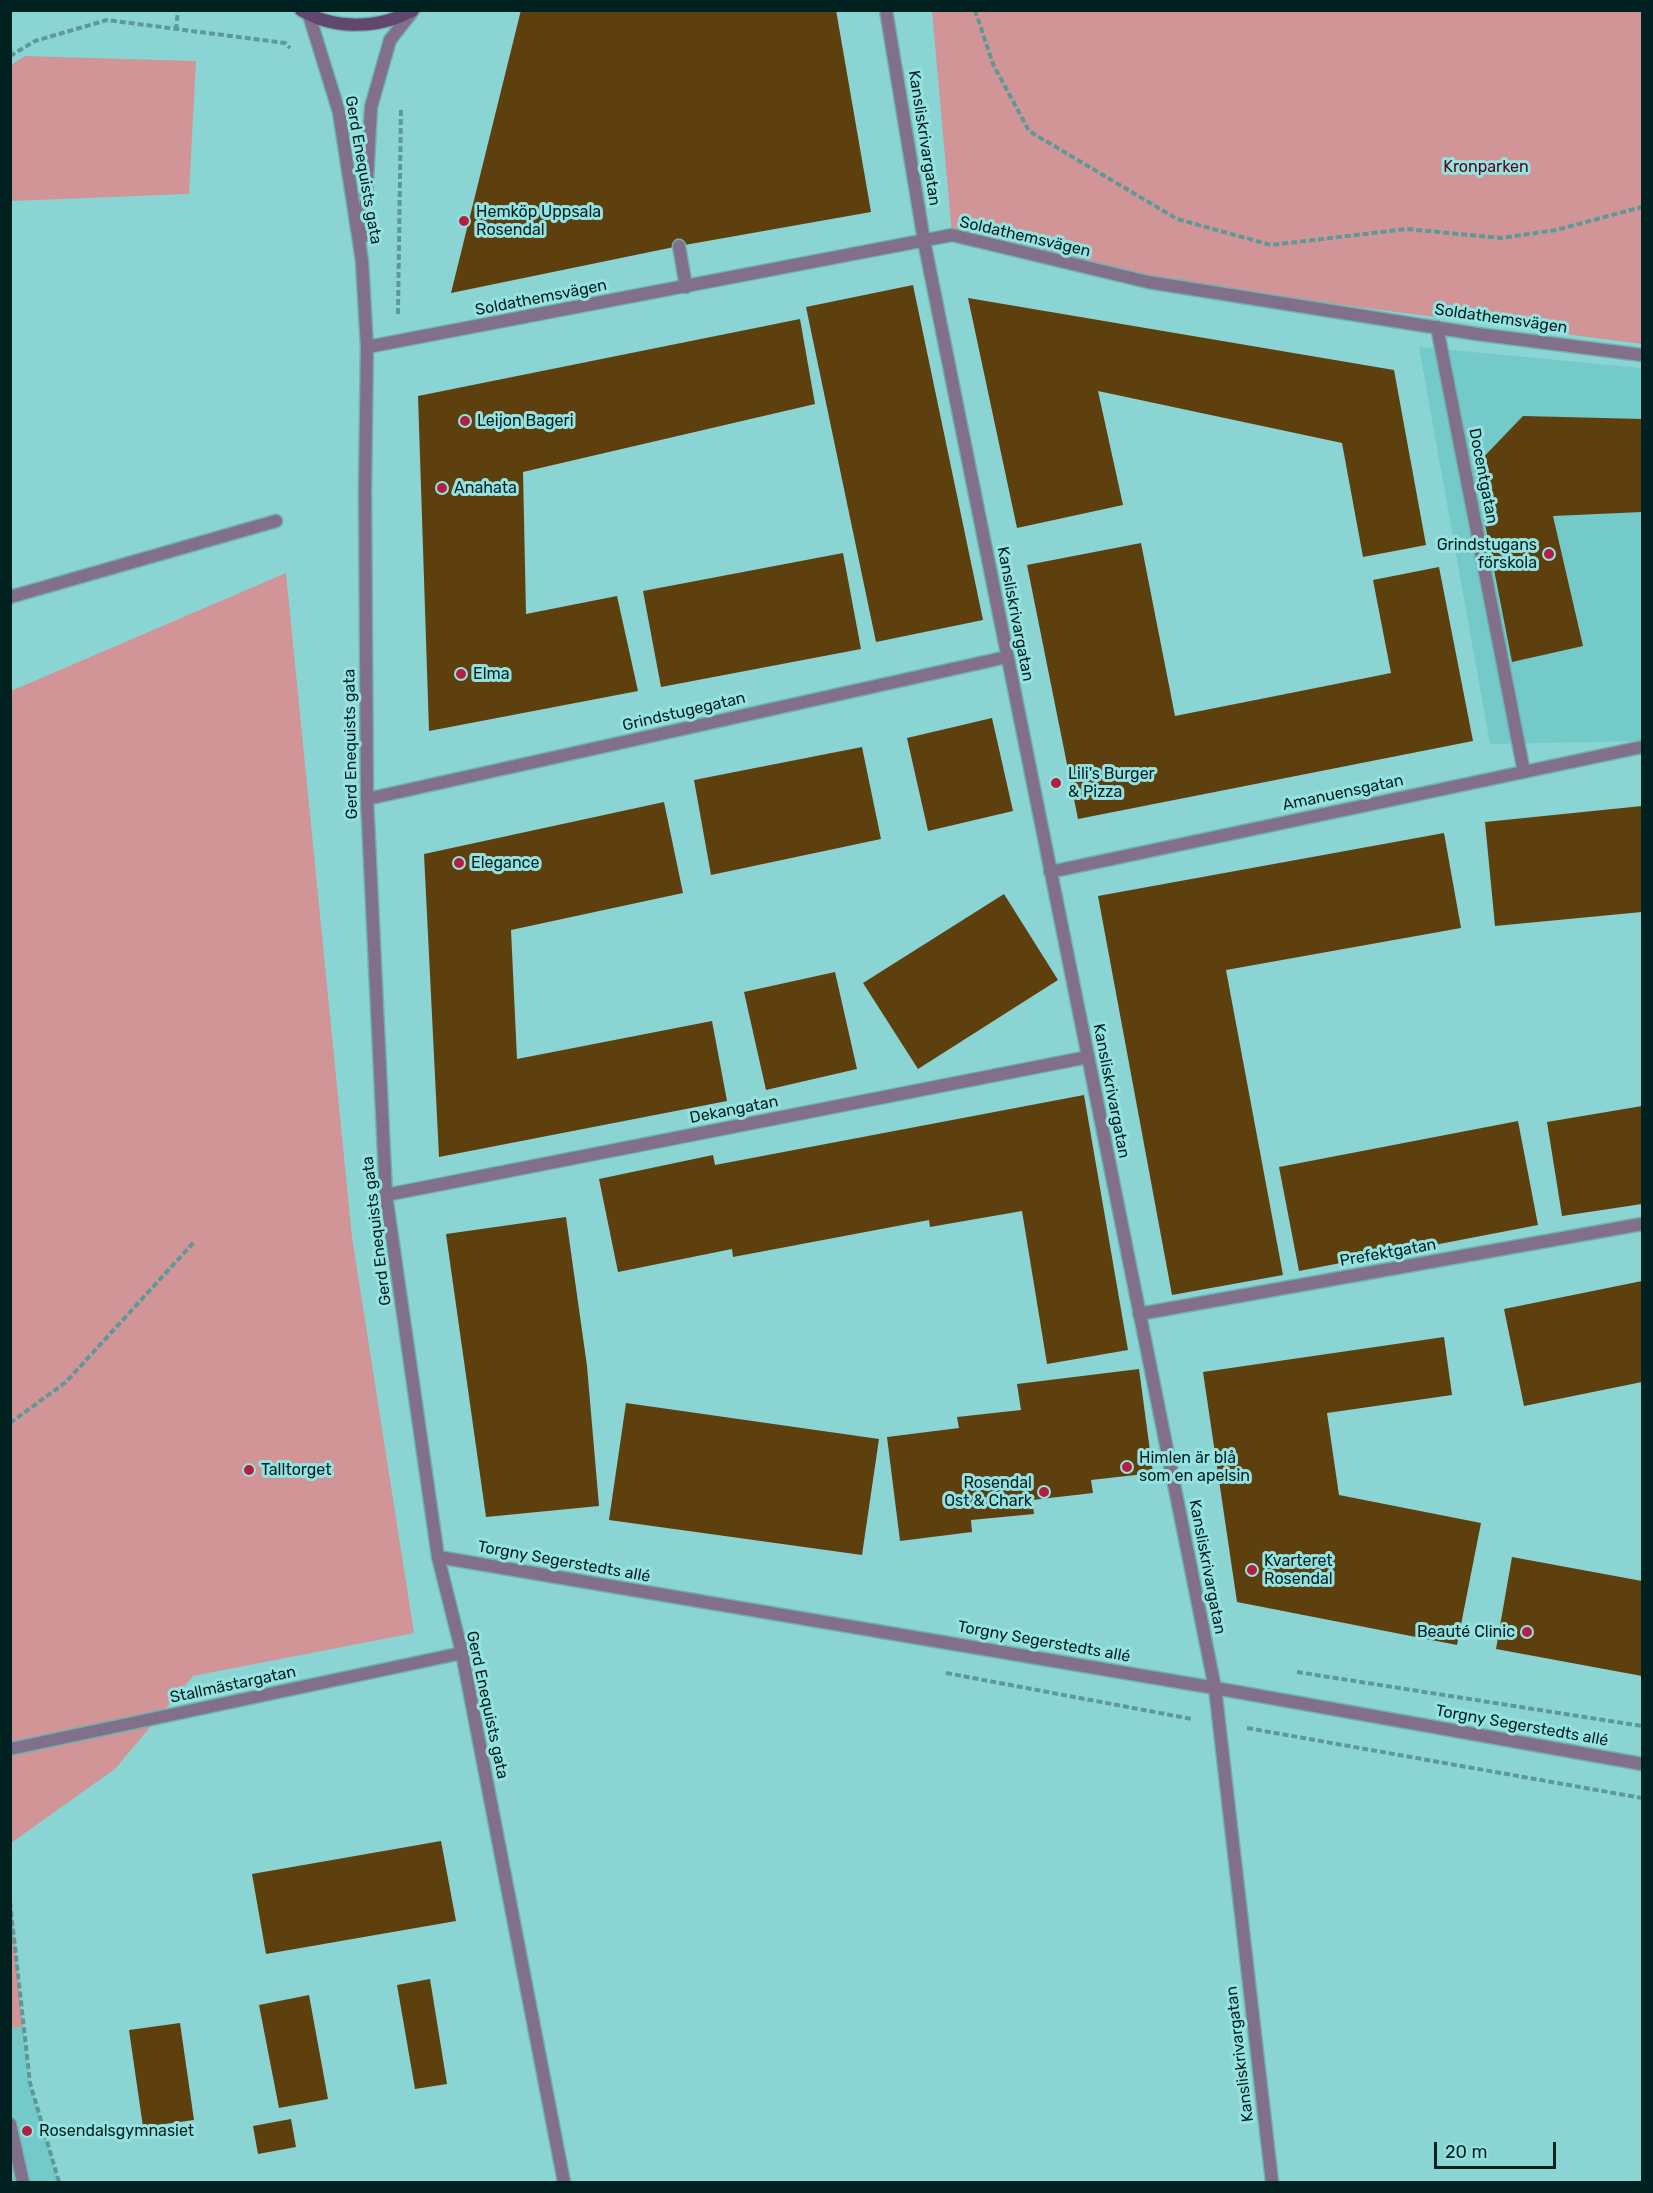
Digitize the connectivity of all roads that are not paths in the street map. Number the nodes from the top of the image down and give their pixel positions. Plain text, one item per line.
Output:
1 (886, 10) edge
2 (412, 11) edge
3 (305, 13) edge
4 (924, 241) junction
5 (679, 246) dead end
6 (362, 261) junction
7 (686, 287) junction
8 (1437, 327) junction
9 (367, 347) junction
10 (1642, 355) edge
11 (276, 521) dead end
12 (10, 597) edge
13 (1007, 657) junction
14 (1642, 747) edge
15 (1524, 772) junction
16 (367, 799) junction
17 (1050, 872) junction
18 (1088, 1057) junction
19 (386, 1195) junction
20 (1642, 1224) edge
21 (1139, 1314) junction
22 (438, 1557) junction
23 (462, 1653) junction
24 (1215, 1688) junction
25 (10, 1749) edge
26 (1642, 1764) edge
27 (10, 2124) edge
28 (23, 2182) edge
29 (564, 2182) edge
30 (1272, 2182) edge

1 - 4 street, Kansliskrivargatan
2 - 3 main road
2 - 6 street, Gerd Enequists gata
3 - 6 street, Gerd Enequists gata
4 - 7 street, Soldathemsvägen
4 - 8 street, Soldathemsvägen
4 - 13 street, Kansliskrivargatan
5 - 7 street
6 - 9 street, Gerd Enequists gata
7 - 9 street, Soldathemsvägen
8 - 10 street, Soldathemsvägen
8 - 15 street, Docentgatan
9 - 16 street, Gerd Enequists gata
11 - 12 street
13 - 16 street, Grindstugegatan
13 - 17 street, Kansliskrivargatan
14 - 15 street, Amanuensgatan
15 - 17 street, Amanuensgatan
16 - 19 street, Gerd Enequists gata
17 - 18 street, Kansliskrivargatan
18 - 19 street, Dekangatan
18 - 21 street, Kansliskrivargatan
19 - 22 street, Gerd Enequists gata
20 - 21 street, Prefektgatan
21 - 24 street, Kansliskrivargatan
22 - 23 street, Gerd Enequists gata
22 - 24 street, Torgny Segerstedts allé
23 - 25 street, Stallmästargatan
23 - 29 street, Gerd Enequists gata
24 - 26 street, Torgny Segerstedts allé
24 - 30 street, Kansliskrivargatan
27 - 28 street

